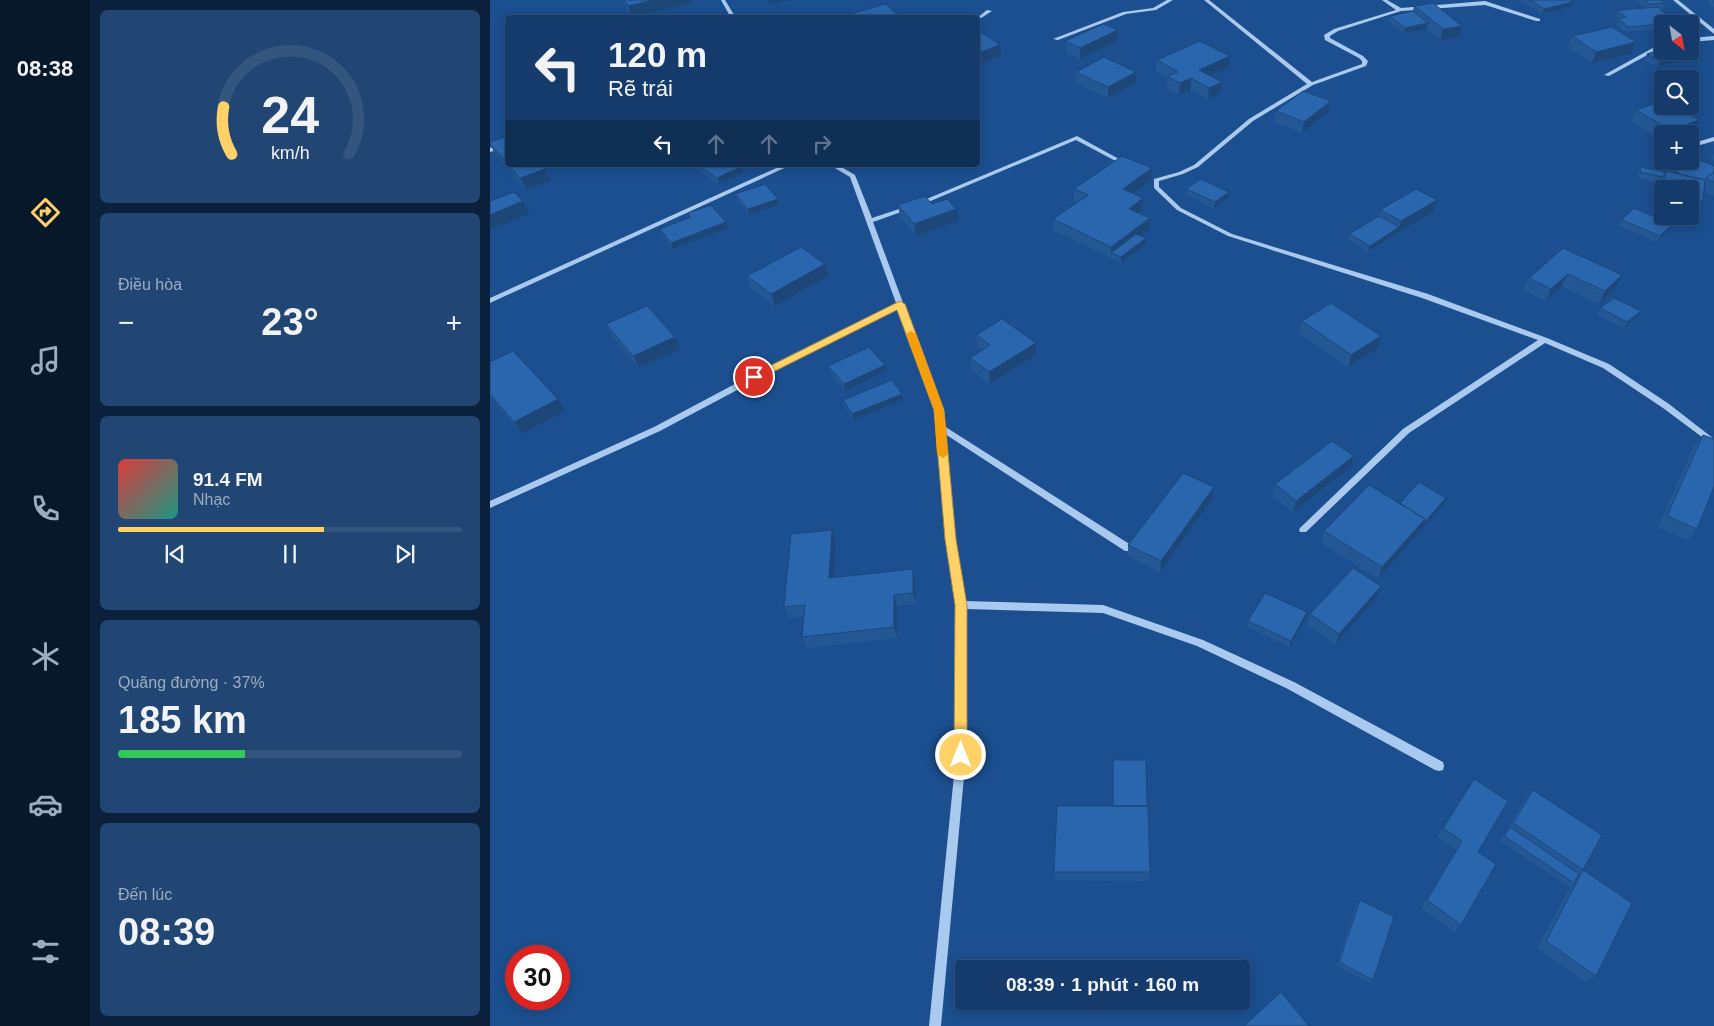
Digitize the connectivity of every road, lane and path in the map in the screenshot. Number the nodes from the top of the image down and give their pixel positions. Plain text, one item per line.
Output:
1 (723, 0) edge
2 (1171, 0) edge
3 (1206, 0) edge
4 (1384, 0) edge
5 (1675, 0) edge
6 (1400, 10) junction
7 (990, 11) dead end
8 (732, 15) edge
9 (980, 18) edge
10 (1538, 20) dead end
11 (1714, 32) edge
12 (1714, 38) edge
13 (1056, 39) dead end
14 (1699, 39) edge
15 (1654, 49) edge
16 (1607, 75) dead end
17 (1311, 84) junction
18 (1714, 139) edge
19 (1699, 143) edge
20 (505, 145) edge
21 (490, 150) edge
22 (784, 167) edge
23 (837, 167) edge
24 (1138, 171) edge
25 (1147, 175) edge
26 (1156, 180) junction
27 (869, 221) junction
28 (490, 301) edge
29 (900, 304) junction
30 (1544, 340) junction
31 (940, 427) junction
32 (1714, 443) edge
33 (490, 505) edge
34 (1303, 530) dead end
35 (1128, 548) dead end
36 (961, 605) junction
37 (1440, 766) dead end
38 (935, 1026) edge

1 - 8 street
2 - 13 street
3 - 17 street
4 - 6 street
5 - 11 street
6 - 10 street
6 - 17 street
7 - 9 street
12 - 14 street
15 - 16 street
17 - 26 street
18 - 19 street
20 - 21 street
22 - 28 street
23 - 27 street
24 - 27 street
25 - 26 street
26 - 30 street
27 - 29 street
29 - 31 street
29 - 33 street
30 - 32 street
30 - 34 street
31 - 35 street
31 - 36 street
36 - 37 street
36 - 38 street

